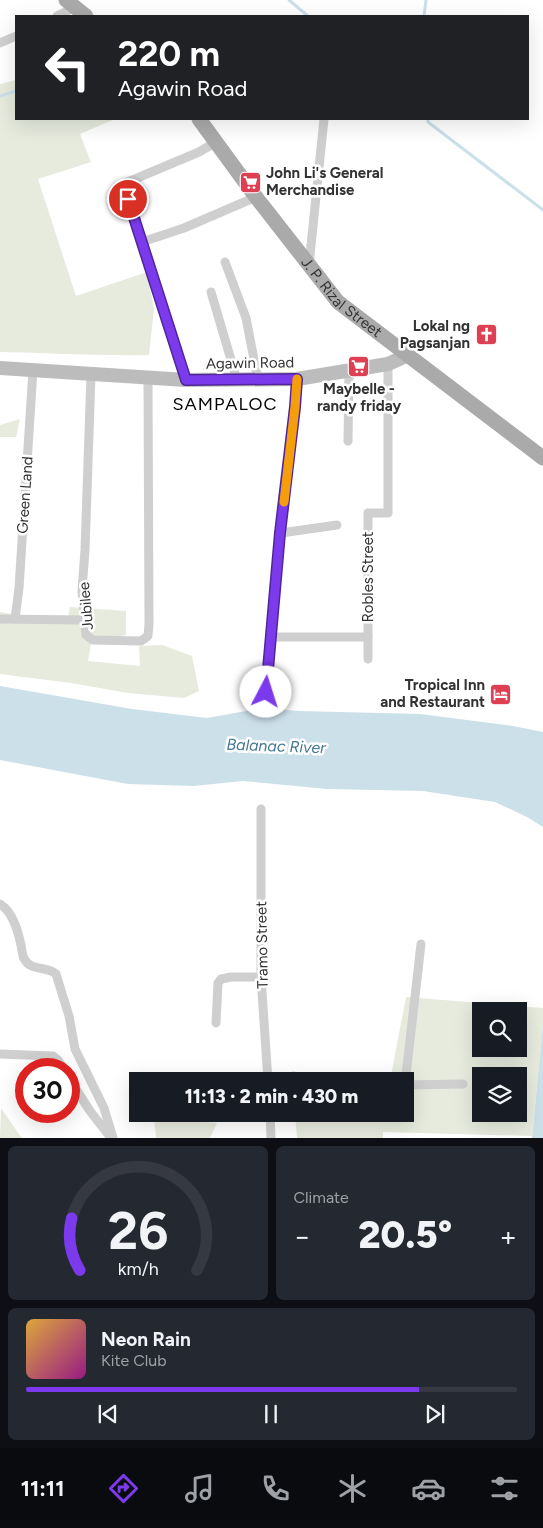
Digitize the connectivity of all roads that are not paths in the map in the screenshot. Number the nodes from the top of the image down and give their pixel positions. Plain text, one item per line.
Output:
1 (75, 8) edge
2 (59, 15) edge
3 (15, 36) edge
4 (0, 43) edge
5 (200, 120) edge
6 (324, 120) edge
7 (216, 142) junction
8 (256, 196) junction
9 (142, 242) junction
10 (225, 262) dead end
11 (309, 266) junction
12 (211, 292) dead end
13 (408, 354) junction
14 (388, 364) junction
15 (0, 368) edge
16 (33, 370) junction
17 (349, 370) junction
18 (91, 375) junction
19 (148, 378) junction
20 (297, 379) junction
21 (186, 380) junction
22 (237, 380) junction
23 (258, 380) junction
24 (348, 441) dead end
25 (543, 458) edge
26 (337, 525) dead end
27 (280, 533) junction
28 (0, 619) edge
29 (15, 619) junction
30 (84, 620) junction
31 (270, 637) junction
32 (368, 637) junction
33 (368, 659) dead end
34 (266, 692) dead end
35 (260, 809) dead end
36 (0, 904) edge
37 (421, 944) dead end
38 (261, 977) junction
39 (216, 1023) dead end
40 (0, 1054) edge
41 (56, 1058) edge
42 (267, 1072) edge
43 (406, 1072) edge
44 (414, 1084) edge
45 (463, 1084) dead end
46 (80, 1095) edge
47 (270, 1122) edge
48 (112, 1138) edge
49 (271, 1138) edge

1 - 2 street
3 - 4 street
5 - 7 main road, J. P. Rizal Street
6 - 11 street
7 - 8 main road, J. P. Rizal Street
7 - 9 street
8 - 9 street
8 - 11 main road, J. P. Rizal Street
9 - 21 street
10 - 23 street
11 - 13 main road, J. P. Rizal Street
12 - 22 street
13 - 14 street, Agawin Road
13 - 25 main road, J. P. Rizal Street
14 - 17 street, Agawin Road
14 - 32 street, Robles Street
15 - 16 street, Agawin Road
16 - 18 street, Agawin Road
16 - 29 street, Green Land
17 - 20 street, Agawin Road
17 - 24 street
18 - 19 street, Agawin Road
18 - 30 street, Jubilee
19 - 21 street, Agawin Road
19 - 30 street, Jubilee
20 - 23 street, Agawin Road
20 - 27 street
21 - 22 street, Agawin Road
22 - 23 street, Agawin Road
26 - 27 street
27 - 31 street
28 - 29 street
29 - 30 street
31 - 32 street
31 - 34 street
32 - 33 street, Robles Street
35 - 38 street, Tramo Street
36 - 48 street
37 - 43 street
38 - 39 street
38 - 42 street, Tramo Street
40 - 41 street
44 - 45 street
46 - 48 street
47 - 49 street

